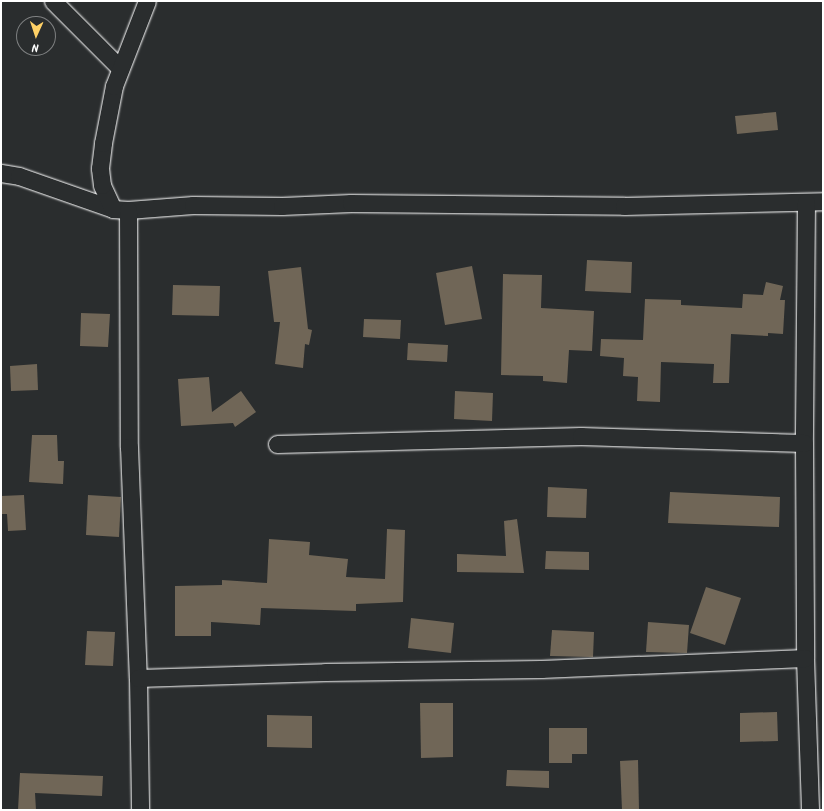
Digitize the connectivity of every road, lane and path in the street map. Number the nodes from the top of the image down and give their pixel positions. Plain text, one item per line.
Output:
1 (53, 1) edge
2 (146, 1) edge
3 (120, 68) junction
4 (1, 172) edge
5 (815, 201) edge
6 (120, 210) junction
7 (804, 443) junction
8 (276, 444) dead end
9 (805, 658) junction
10 (138, 678) junction
11 (140, 810) edge
12 (810, 810) edge

1 - 3 street
2 - 3 street
3 - 6 street
4 - 6 street
5 - 6 street
5 - 7 street
6 - 10 street
7 - 8 street
7 - 9 street
9 - 10 street
9 - 12 street
10 - 11 street

